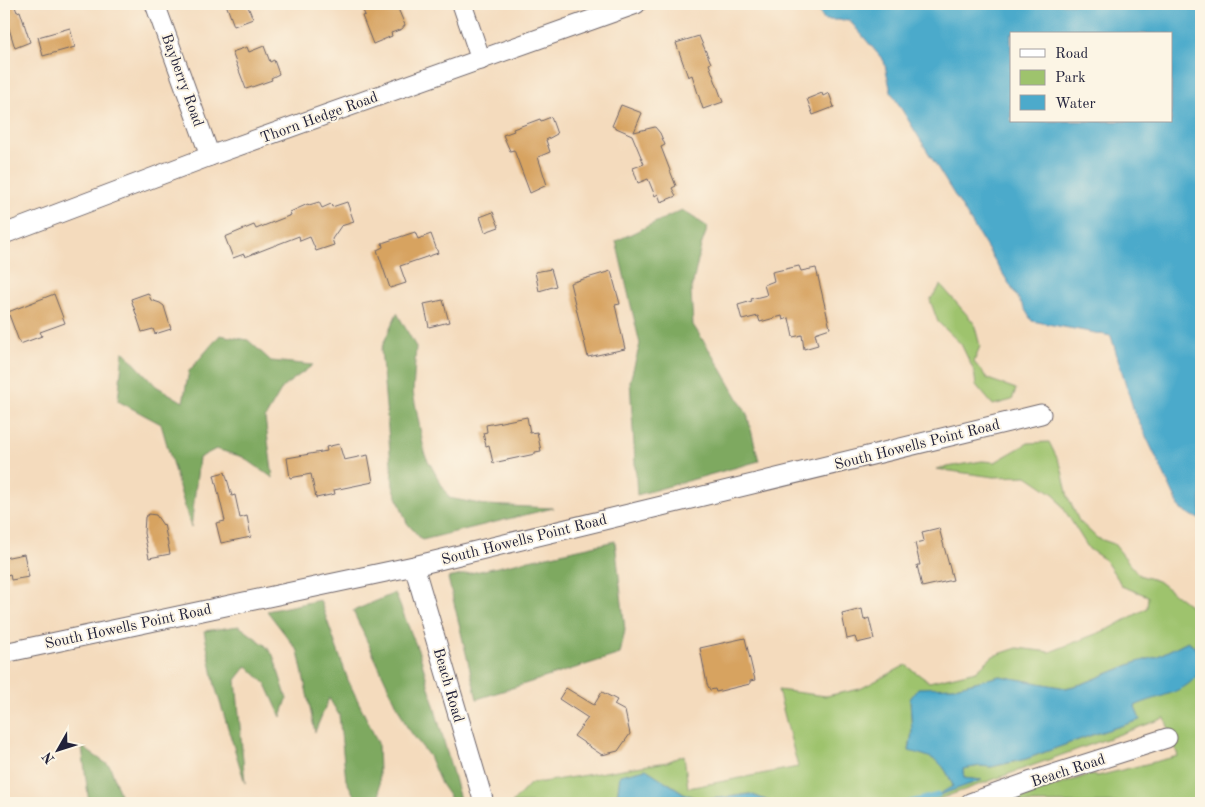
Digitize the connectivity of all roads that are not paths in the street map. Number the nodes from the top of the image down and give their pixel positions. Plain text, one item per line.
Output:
1 (155, 4) edge
2 (462, 4) edge
3 (636, 4) edge
4 (481, 60) junction
5 (210, 156) junction
6 (4, 234) edge
7 (1041, 414) dead end
8 (414, 566) junction
9 (4, 652) edge
10 (1167, 738) dead end
11 (484, 803) edge
12 (970, 803) edge

1 - 5 street, Bayberry Road
2 - 4 street
3 - 4 street, Thorn Hedge Road
4 - 5 street, Thorn Hedge Road
5 - 6 street, Thorn Hedge Road
7 - 8 street, South Howells Point Road
8 - 9 street, South Howells Point Road
8 - 11 street, Beach Road
10 - 12 street, Beach Road

